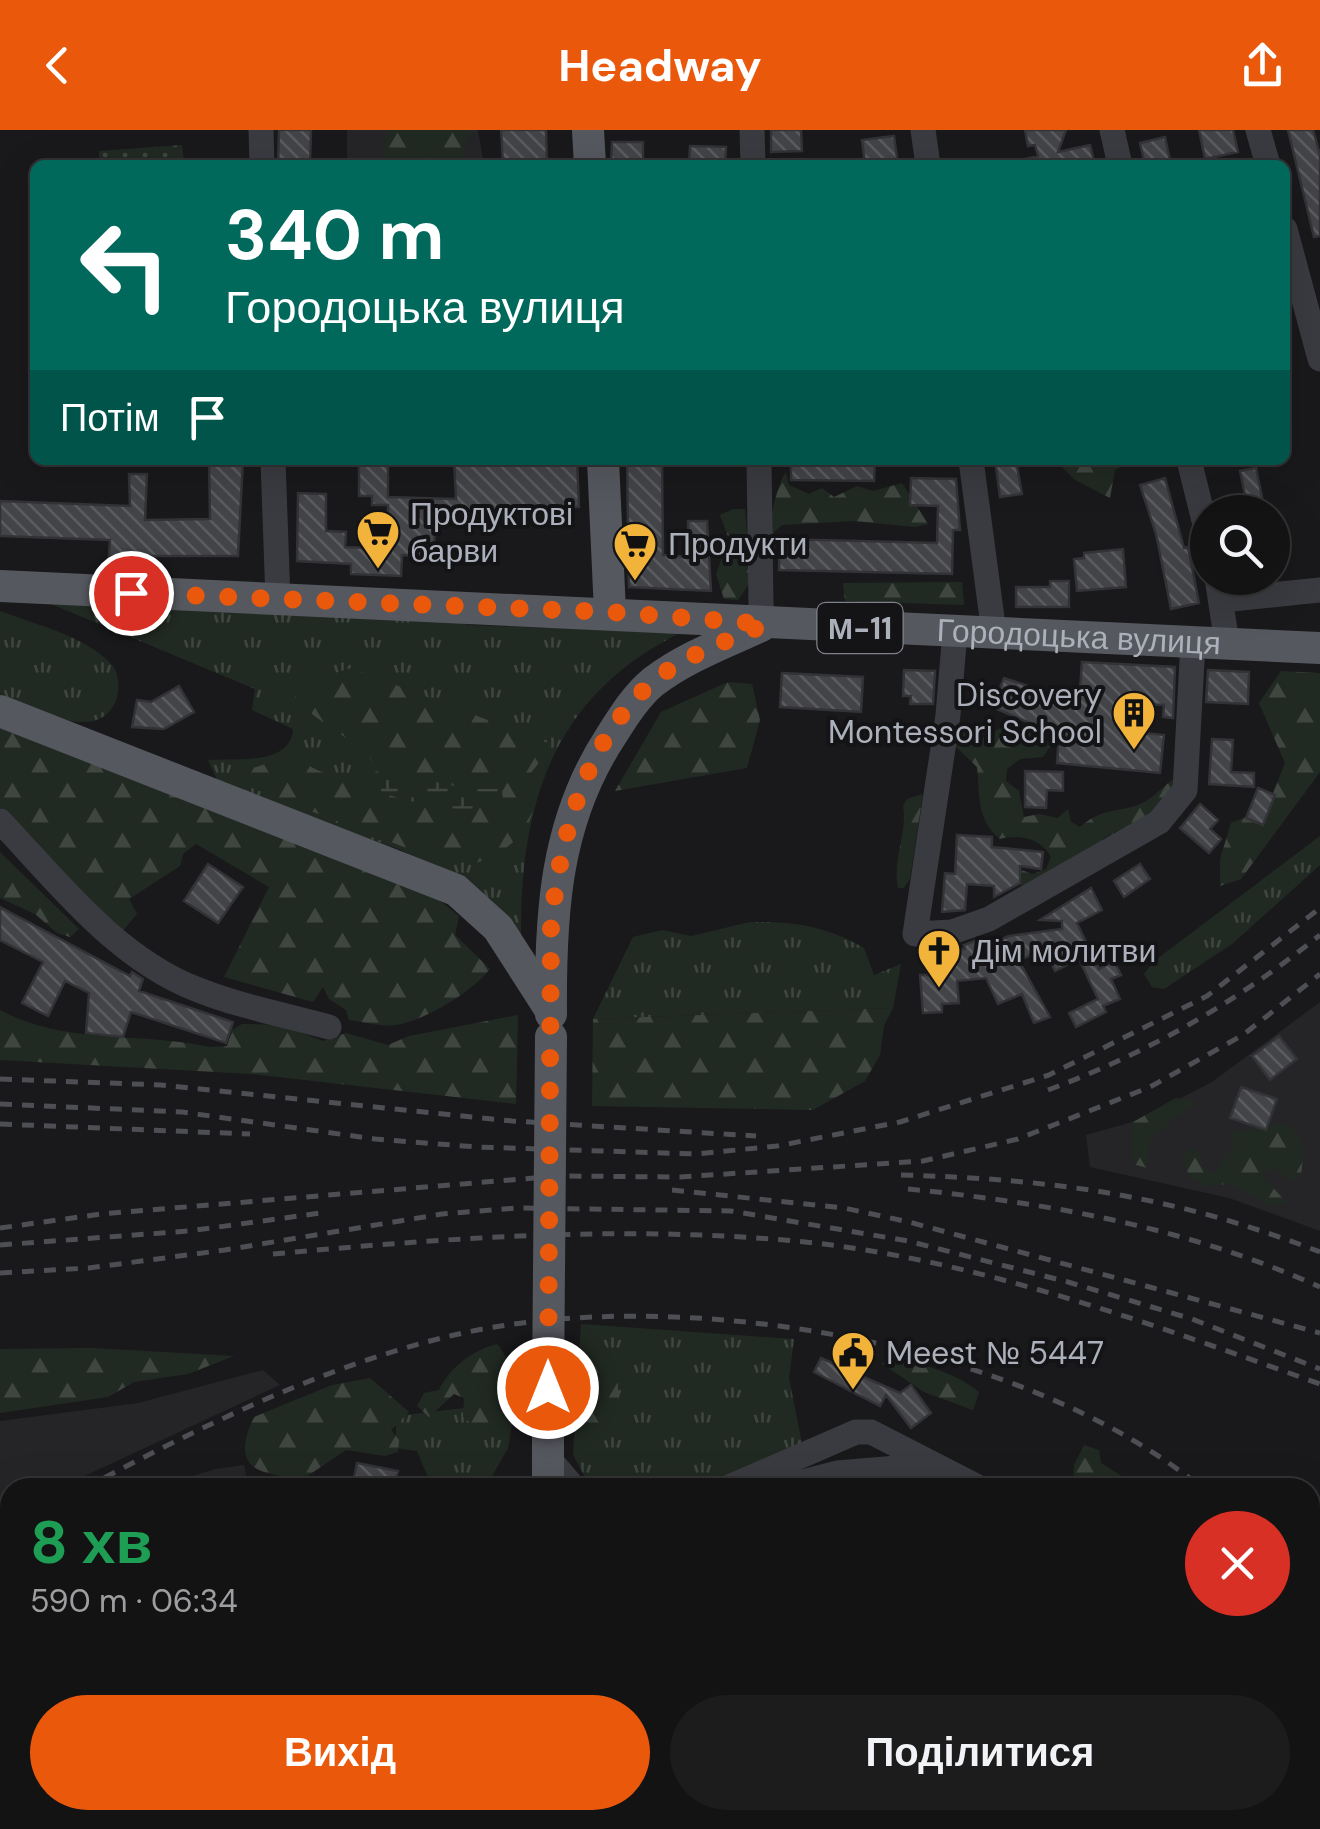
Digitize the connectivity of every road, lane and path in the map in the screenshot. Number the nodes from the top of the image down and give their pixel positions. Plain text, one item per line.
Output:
1 (260, 130) edge
2 (588, 130) edge
3 (752, 130) edge
4 (923, 130) edge
5 (1112, 130) edge
6 (1258, 130) edge
7 (262, 160) edge
8 (590, 160) edge
9 (753, 160) edge
10 (927, 160) edge
11 (1119, 160) edge
12 (1267, 160) edge
13 (1290, 248) edge
14 (1320, 359) edge
15 (273, 465) edge
16 (603, 465) edge
17 (759, 465) edge
18 (972, 465) edge
19 (1191, 465) edge
20 (1198, 495) edge
21 (0, 586) edge
22 (1290, 590) edge
23 (1320, 590) edge
24 (1221, 595) edge
25 (278, 600) junction
26 (610, 612) junction
27 (766, 624) junction
28 (955, 632) junction
29 (994, 633) junction
30 (1193, 642) junction
31 (1227, 643) junction
32 (1320, 648) edge
33 (0, 710) edge
34 (0, 821) edge
35 (551, 1023) junction
36 (329, 1027) dead end
37 (871, 1432) junction
38 (934, 1465) junction
39 (548, 1472) edge
40 (837, 1473) junction
41 (751, 1478) edge
42 (818, 1478) edge
43 (960, 1478) edge

1 - 7 street
2 - 8 main road
3 - 9 street
4 - 10 street
5 - 11 street
6 - 12 street
13 - 14 street
15 - 25 street
16 - 26 main road
17 - 27 street
18 - 29 street
19 - 20 street
21 - 25 main road, Городоцька вулиця / М-11
22 - 23 street
24 - 31 street
25 - 26 main road, Городоцька вулиця / М-11
26 - 27 main road, Городоцька вулиця / М-11
27 - 28 main road, Городоцька вулиця / М-11
27 - 35 main road
28 - 29 main road, Городоцька вулиця / М-11
28 - 30 street
29 - 30 main road, Городоцька вулиця / М-11
30 - 31 main road, Городоцька вулиця / М-11
31 - 32 main road, Городоцька вулиця / М-11
33 - 35 main road
34 - 36 street
35 - 39 main road, bridge
37 - 38 street
37 - 40 street
37 - 41 street
38 - 40 street
38 - 43 street
40 - 42 street

